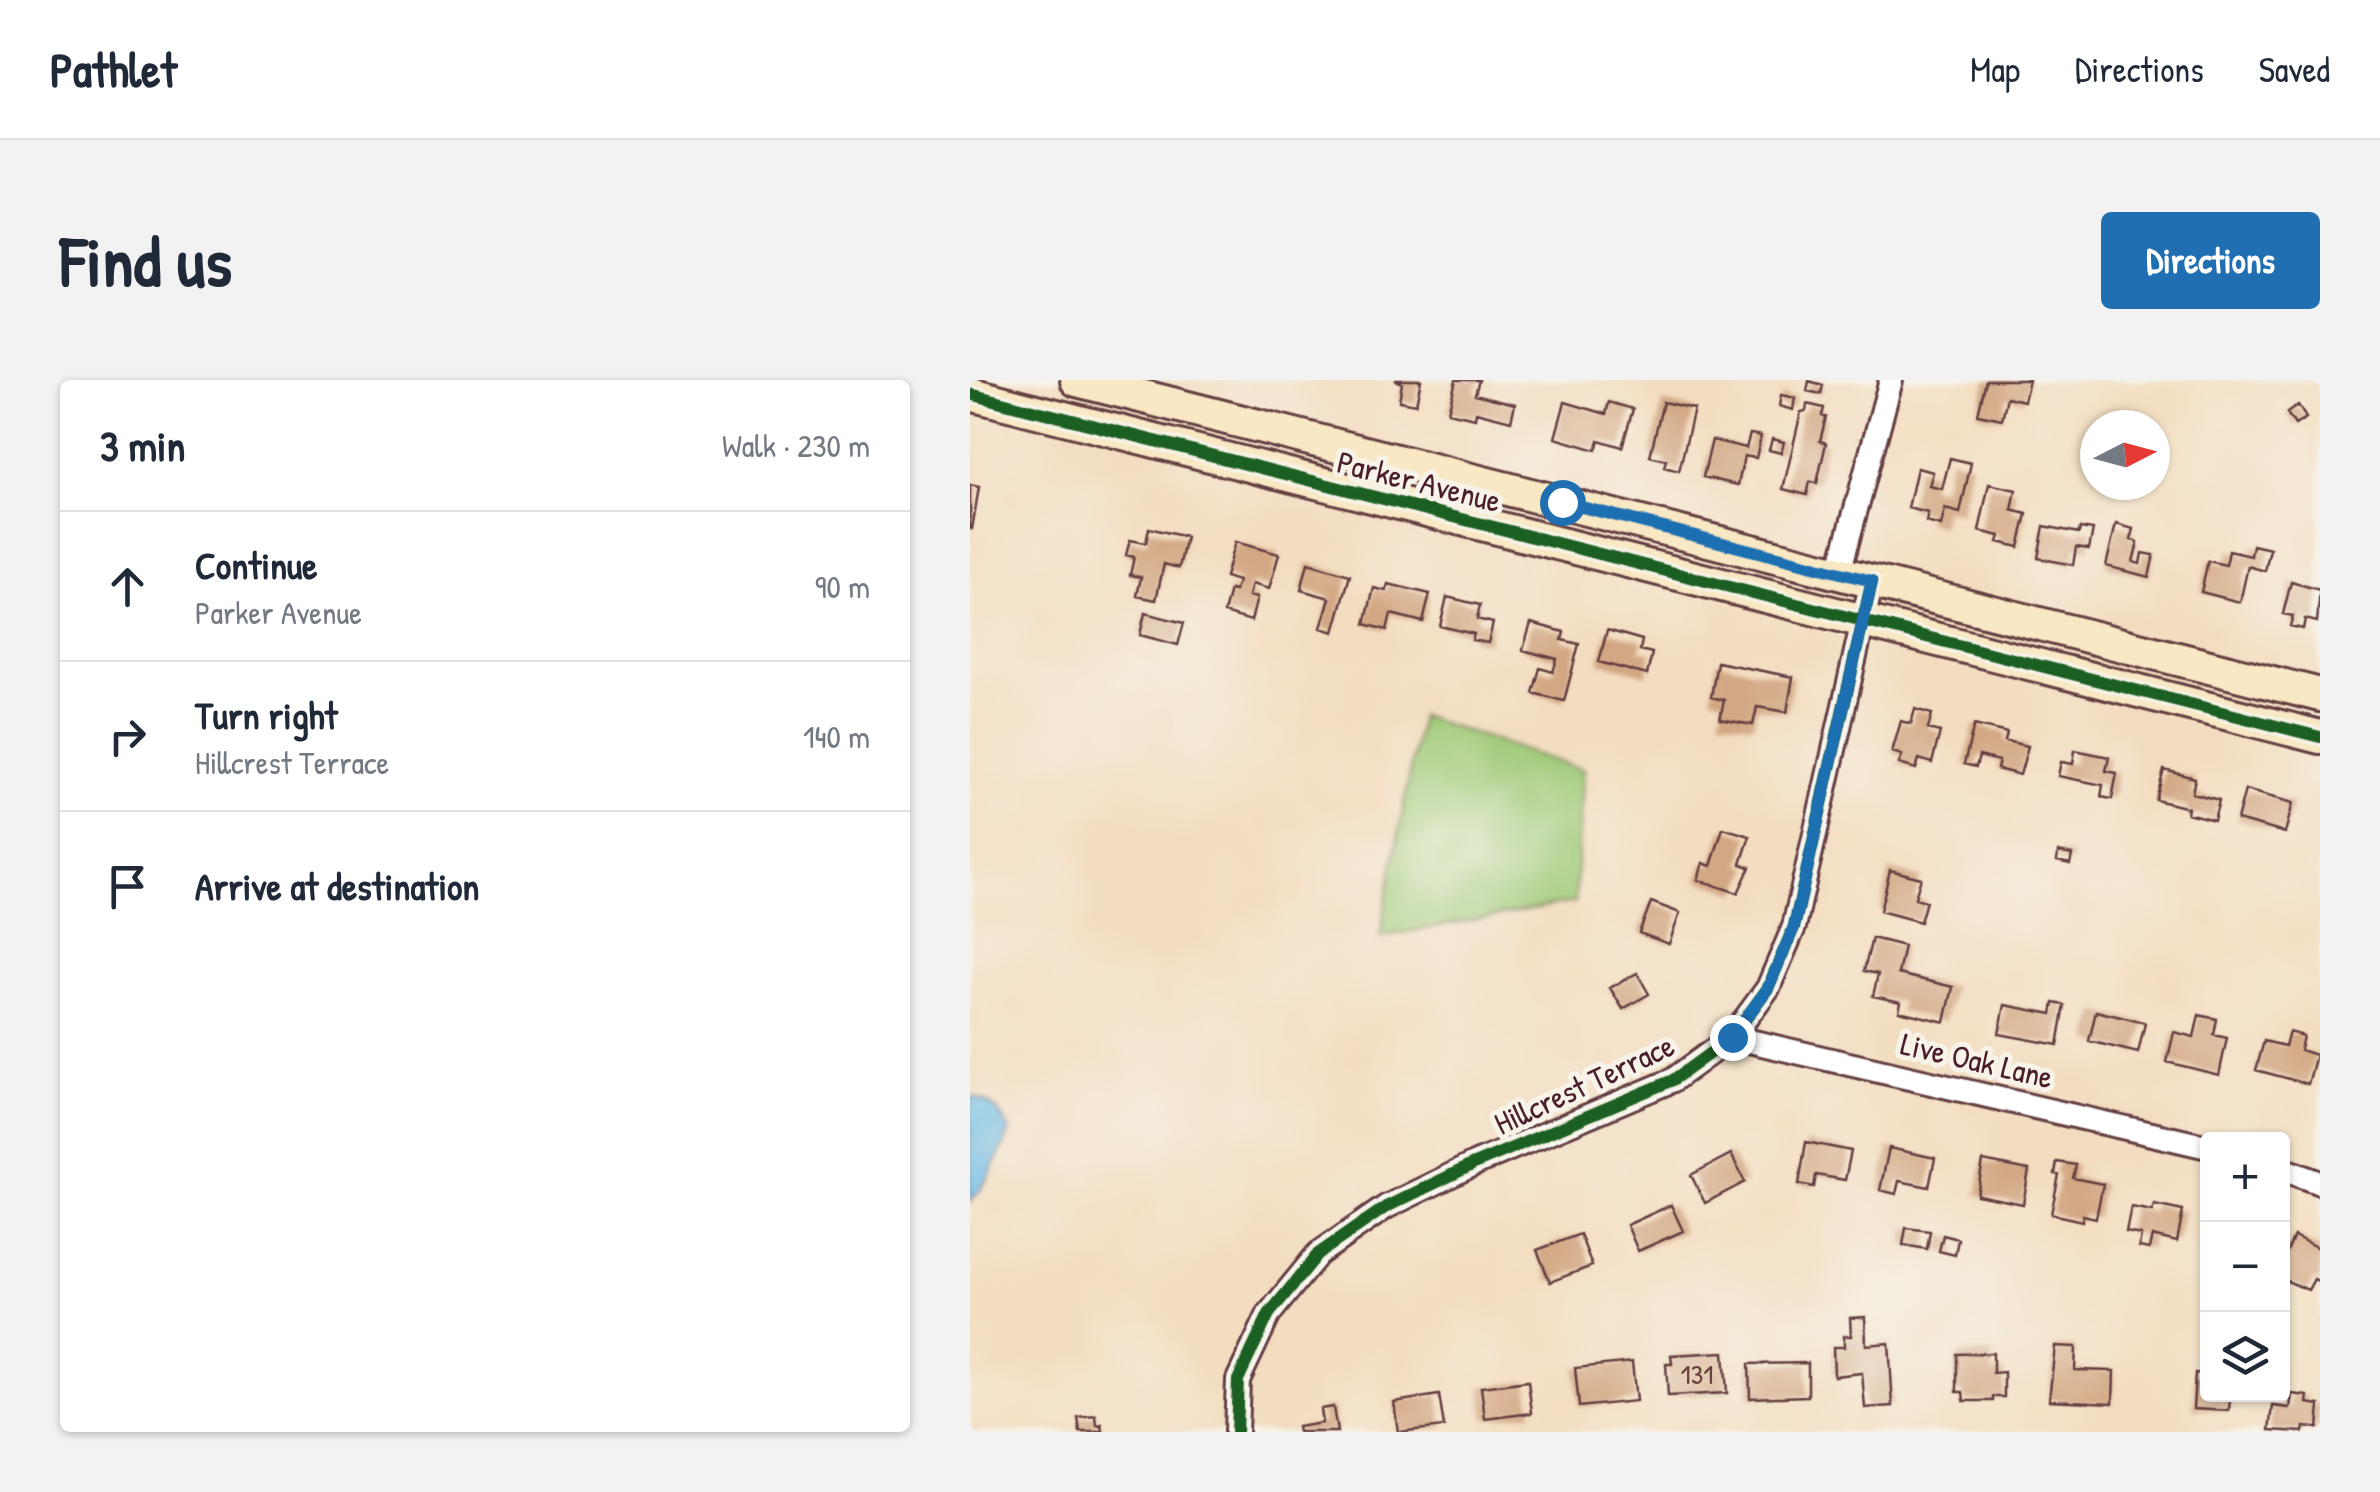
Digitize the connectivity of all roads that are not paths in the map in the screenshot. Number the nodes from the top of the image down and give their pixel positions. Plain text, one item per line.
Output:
1 (1077, 380) edge
2 (1891, 380) edge
3 (970, 394) edge
4 (1259, 426) junction
5 (1249, 466) junction
6 (1562, 502) junction
7 (1552, 543) junction
8 (1839, 572) junction
9 (1872, 581) junction
10 (1863, 622) junction
11 (2225, 670) junction
12 (2320, 695) edge
13 (2215, 711) junction
14 (2320, 738) edge
15 (1732, 1037) junction
16 (2200, 1145) edge
17 (2290, 1172) edge
18 (2320, 1183) edge
19 (1236, 1432) edge

1 - 4 street, Parker Avenue
2 - 8 street
3 - 5 street, Parker Avenue
4 - 5 street
4 - 6 street, Parker Avenue
5 - 7 street, Parker Avenue
6 - 7 street
6 - 8 street, Parker Avenue
7 - 10 street, Parker Avenue
8 - 9 street, Parker Avenue
9 - 10 street, Hillcrest Terrace
9 - 11 street, Parker Avenue
10 - 13 street, Parker Avenue
10 - 15 street, Hillcrest Terrace
11 - 12 street, Parker Avenue
11 - 13 street
13 - 14 street, Parker Avenue
15 - 16 street, Live Oak Lane
15 - 19 street, Hillcrest Terrace
17 - 18 street

